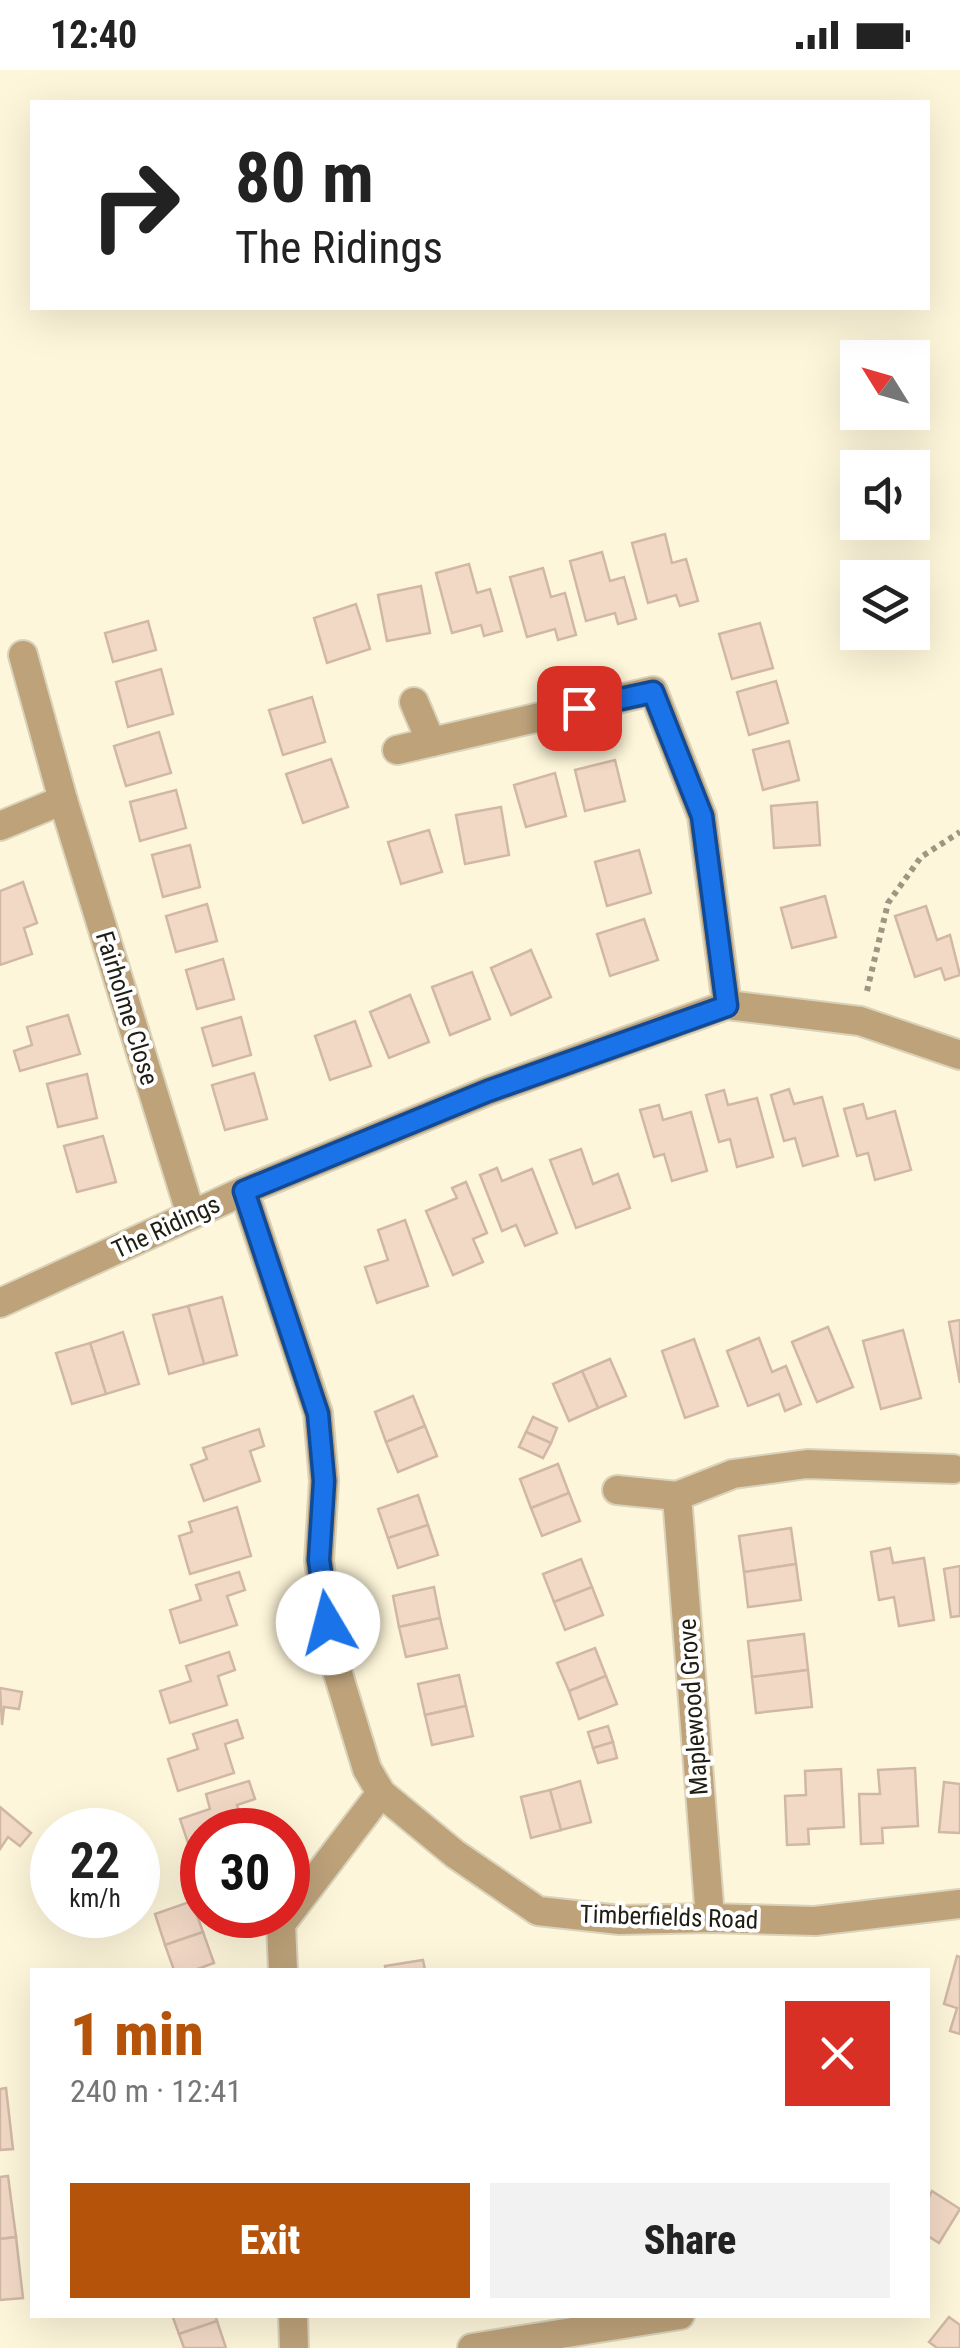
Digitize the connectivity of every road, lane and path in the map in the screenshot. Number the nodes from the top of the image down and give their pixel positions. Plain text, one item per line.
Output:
1 (24, 655) dead end
2 (414, 702) dead end
3 (431, 742) junction
4 (396, 750) dead end
5 (63, 800) junction
6 (0, 826) edge
7 (960, 832) edge
8 (727, 1006) junction
9 (860, 1021) junction
10 (960, 1055) edge
11 (244, 1191) junction
12 (191, 1215) junction
13 (0, 1303) edge
14 (953, 1469) dead end
15 (617, 1490) dead end
16 (676, 1496) junction
17 (381, 1793) junction
18 (960, 1904) edge
19 (710, 1918) junction
20 (283, 1968) edge
21 (293, 2318) edge
22 (661, 2318) edge
23 (294, 2348) edge
24 (472, 2348) edge

1 - 5 street, Fairholme Close
2 - 3 street
3 - 4 street
3 - 8 street
5 - 6 street
5 - 12 street, Fairholme Close
7 - 9 path
8 - 9 street, The Ridings
8 - 11 street, The Ridings
9 - 10 street, The Ridings
11 - 12 street, The Ridings
11 - 17 street, Timberfields Road
12 - 13 street, The Ridings
14 - 16 street
15 - 16 street
16 - 19 street, Maplewood Grove
17 - 19 street, Timberfields Road
17 - 20 street
18 - 19 street, Timberfields Road
21 - 23 street
22 - 24 street

